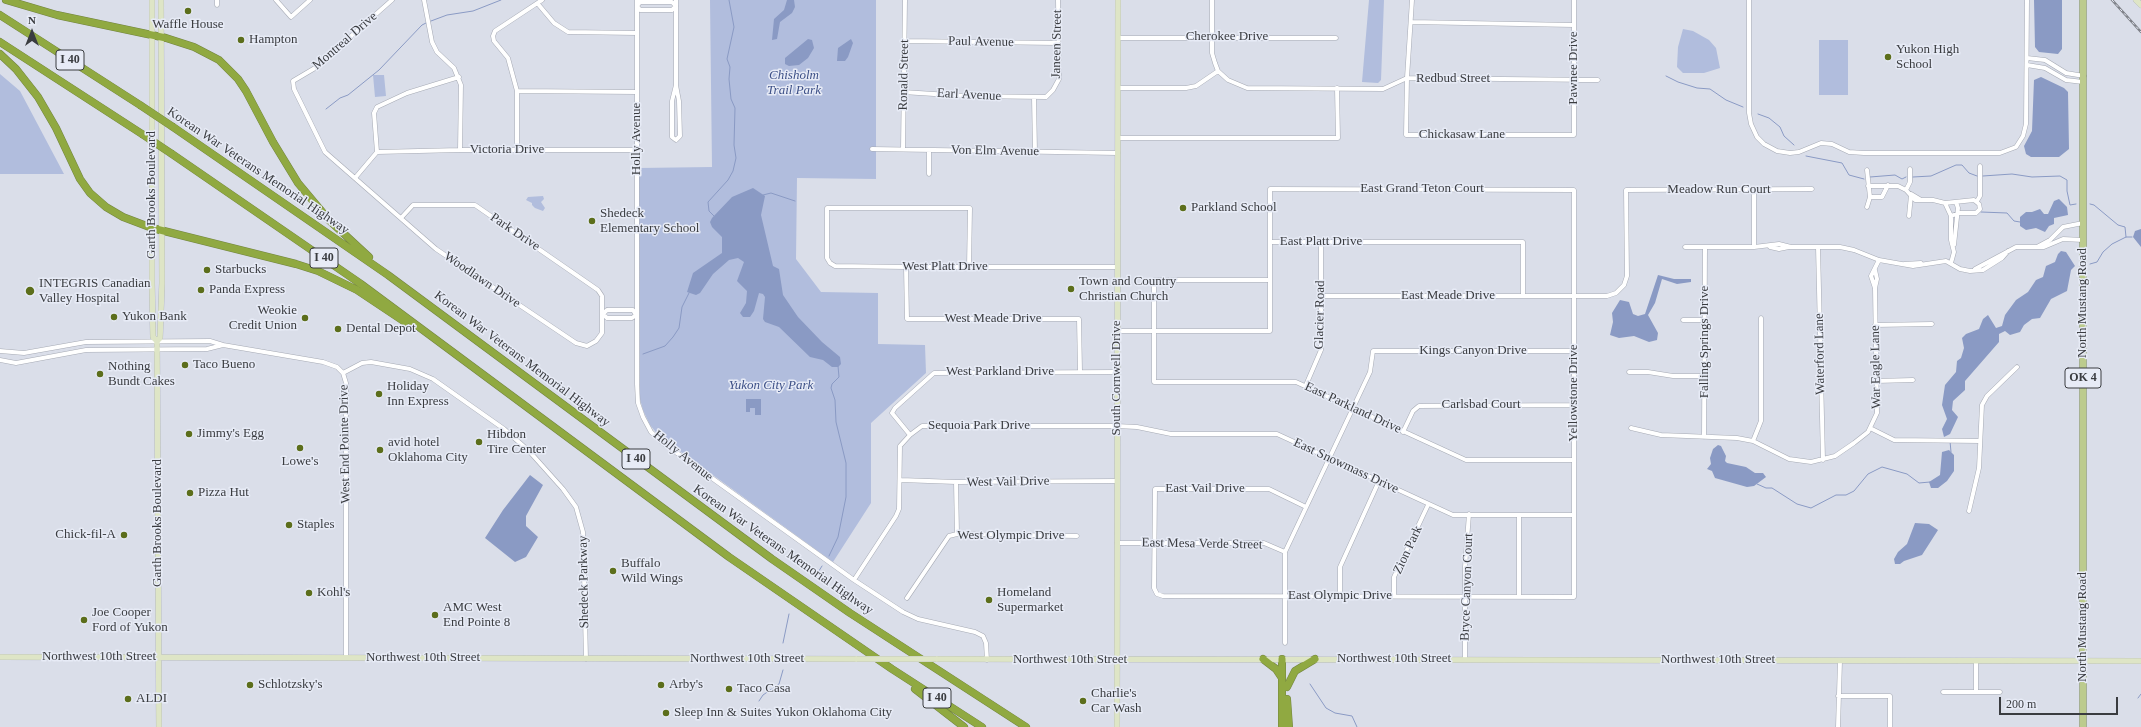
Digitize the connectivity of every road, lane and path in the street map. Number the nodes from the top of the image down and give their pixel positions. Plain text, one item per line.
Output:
1 (6, 0) edge
2 (152, 0) edge
3 (161, 0) edge
4 (216, 0) edge
5 (276, 0) edge
6 (310, 0) edge
7 (392, 0) edge
8 (424, 0) edge
9 (542, 0) edge
10 (637, 0) edge
11 (676, 0) edge
12 (905, 0) edge
13 (1058, 0) edge
14 (1118, 0) edge
15 (1212, 0) edge
16 (1412, 0) edge
17 (1574, 0) edge
18 (1749, 0) edge
19 (2027, 0) edge
20 (2083, 0) edge
21 (2136, 0) edge
22 (538, 4) junction
23 (217, 5) dead end
24 (2141, 5) edge
25 (637, 6) junction
26 (676, 6) junction
27 (0, 16) edge
28 (1411, 22) junction
29 (1574, 25) junction
30 (637, 33) junction
31 (152, 34) junction
32 (162, 36) junction
33 (1211, 37) junction
34 (1118, 38) junction
35 (1336, 38) dead end
36 (905, 41) junction
37 (0, 42) edge
38 (1057, 43) junction
39 (0, 54) edge
40 (2027, 58) junction
41 (2027, 65) junction
42 (1218, 71) junction
43 (459, 77) junction
44 (1407, 78) junction
45 (2084, 79) junction
46 (1574, 80) junction
47 (1598, 80) dead end
48 (676, 85) junction
49 (1118, 88) junction
50 (1337, 88) junction
51 (517, 91) junction
52 (637, 92) junction
53 (903, 92) junction
54 (1034, 97) junction
55 (1574, 135) joint
56 (1118, 138) junction
57 (517, 149) junction
58 (872, 149) dead end
59 (903, 149) junction
60 (460, 150) junction
61 (637, 150) junction
62 (929, 150) junction
63 (377, 152) junction
64 (1035, 152) junction
65 (1118, 153) junction
66 (1980, 166) dead end
67 (1910, 169) dead end
68 (1867, 170) dead end
69 (929, 174) dead end
70 (355, 178) junction
71 (1888, 185) junction
72 (1868, 186) junction
73 (1812, 189) dead end
74 (1574, 190) joint
75 (1626, 190) joint
76 (1754, 190) junction
77 (1906, 190) junction
78 (1911, 194) junction
79 (1870, 197) junction
80 (1977, 201) junction
81 (1956, 202) junction
82 (1946, 203) junction
83 (1867, 207) dead end
84 (1956, 214) junction
85 (1909, 216) dead end
86 (1951, 216) junction
87 (401, 218) junction
88 (2083, 223) junction
89 (152, 228) junction
90 (162, 230) junction
91 (2053, 237) junction
92 (2083, 240) junction
93 (1270, 242) junction
94 (1321, 242) junction
95 (2056, 242) junction
96 (1954, 245) junction
97 (1685, 247) dead end
98 (1705, 247) junction
99 (1754, 247) junction
100 (1818, 248) junction
101 (2035, 248) junction
102 (1879, 260) junction
103 (1952, 263) junction
104 (969, 266) junction
105 (906, 267) junction
106 (1117, 267) junction
107 (388, 275) junction
108 (1270, 280) junction
109 (1321, 296) junction
110 (1523, 296) junction
111 (1574, 296) junction
112 (603, 314) junction
113 (636, 315) junction
114 (1761, 318) dead end
115 (1683, 320) dead end
116 (1705, 320) junction
117 (1932, 324) dead end
118 (1875, 325) junction
119 (1117, 331) junction
120 (1154, 331) junction
121 (157, 341) junction
122 (223, 345) junction
123 (157, 350) junction
124 (0, 351) edge
125 (1574, 351) junction
126 (0, 360) edge
127 (472, 365) junction
128 (2017, 367) dead end
129 (1080, 372) junction
130 (1116, 372) junction
131 (1629, 372) dead end
132 (343, 373) junction
133 (1705, 376) junction
134 (1913, 380) dead end
135 (1876, 381) junction
136 (1306, 385) junction
137 (1574, 405) junction
138 (1354, 408) junction
139 (1116, 426) junction
140 (1631, 428) dead end
141 (1870, 428) junction
142 (1403, 432) junction
143 (910, 435) junction
144 (1704, 437) junction
145 (1753, 441) junction
146 (1980, 441) junction
147 (1330, 457) junction
148 (1574, 460) junction
149 (1823, 460) junction
150 (901, 480) junction
151 (1116, 481) junction
152 (1380, 481) junction
153 (956, 482) junction
154 (1428, 505) junction
155 (1306, 507) junction
156 (1969, 510) dead end
157 (1469, 514) junction
158 (1519, 514) junction
159 (1574, 515) junction
160 (957, 534) junction
161 (1077, 536) dead end
162 (1117, 543) junction
163 (1154, 543) junction
164 (1285, 552) junction
165 (854, 580) junction
166 (1285, 596) junction
167 (1340, 596) junction
168 (1394, 596) junction
169 (1465, 596) junction
170 (1519, 596) junction
171 (1574, 596) joint
172 (907, 598) dead end
173 (1285, 643) dead end
174 (158, 656) junction
175 (0, 657) edge
176 (346, 657) junction
177 (586, 659) junction
178 (1263, 659) junction
179 (1284, 659) junction
180 (1315, 659) junction
181 (1465, 659) junction
182 (987, 660) junction
183 (1117, 661) junction
184 (1840, 661) junction
185 (1976, 661) junction
186 (2082, 661) junction
187 (2141, 661) edge
188 (892, 669) junction
189 (1283, 679) junction
190 (1287, 686) junction
191 (1943, 692) dead end
192 (1976, 692) junction
193 (2000, 692) dead end
194 (1838, 696) junction
195 (158, 727) edge
196 (964, 727) edge
197 (982, 727) edge
198 (1026, 727) edge
199 (1117, 727) edge
200 (1282, 727) edge
201 (1289, 727) edge
202 (1838, 727) edge
203 (1890, 727) edge
204 (2082, 727) edge

1 - 31 highway
2 - 31 main road, Garth Brooks Boulevard
3 - 32 main road, Garth Brooks Boulevard
4 - 23 street
5 - 6 street
7 - 70 street, Montreal Drive
8 - 43 street
9 - 22 street
10 - 25 street, Holly Avenue
11 - 26 street
12 - 36 street, Ronald Street
13 - 38 street, Janeen Street
14 - 34 main road, South Cornwell Drive
15 - 33 street
16 - 28 street
17 - 29 street, Pawnee Drive
18 - 41 street
19 - 40 street
20 - 45 main road, North Mustang Road / OK 4
21 - 24 main road
22 - 30 street
22 - 51 street
25 - 26 street
25 - 26 street
25 - 30 street, Holly Avenue
26 - 48 street
27 - 107 highway, Korean War Veterans Memorial Highway / I 40, bridge
28 - 29 street
28 - 44 street
29 - 46 street, Pawnee Drive
30 - 52 street, Holly Avenue
31 - 32 highway
31 - 89 main road, Garth Brooks Boulevard
32 - 90 main road, Garth Brooks Boulevard
32 - 107 highway
33 - 34 street, Cherokee Drive
33 - 35 street, Cherokee Drive
33 - 42 street
34 - 49 main road, South Cornwell Drive
36 - 38 street, Paul Avenue
36 - 53 street, Ronald Street
37 - 127 highway, I 40, bridge
38 - 54 street, Janeen Street
39 - 89 highway
40 - 41 street
40 - 45 street
41 - 45 street
42 - 49 street
42 - 50 street, Redbud Street
43 - 60 street
43 - 63 street
44 - 46 street, Redbud Street
44 - 50 street, Redbud Street
44 - 55 street, Chickasaw Lane
45 - 88 main road, North Mustang Road / OK 4
46 - 47 street, Redbud Street
46 - 55 street, Pawnee Drive
48 - 48 street
49 - 56 main road, South Cornwell Drive
50 - 56 street
51 - 52 street
51 - 57 street
52 - 61 street, Holly Avenue
53 - 54 street, Earl Avenue
53 - 59 street, Ronald Street
54 - 64 street
56 - 65 main road, South Cornwell Drive
57 - 60 street, Victoria Drive
57 - 61 street, Victoria Drive
58 - 59 street, Von Elm Avenue
59 - 62 street, Von Elm Avenue
60 - 63 street, Victoria Drive
61 - 113 street, Holly Avenue
62 - 64 street, Von Elm Avenue
62 - 69 street
63 - 70 street
64 - 65 street, Von Elm Avenue
65 - 106 main road, South Cornwell Drive
66 - 80 street
67 - 77 street
68 - 72 street
70 - 87 street, Woodlawn Drive
71 - 72 street
71 - 77 street
71 - 79 street
72 - 79 street
73 - 76 street, Meadow Run Court
74 - 93 street, East Grand Teton Court
74 - 111 street, Yellowstone Drive
75 - 76 street, Meadow Run Court
75 - 111 street, East Meade Drive
76 - 99 street
77 - 78 street
78 - 82 street
78 - 85 street
79 - 83 street
80 - 81 street
80 - 84 street
81 - 82 street
81 - 84 street
82 - 86 street
84 - 86 street
84 - 96 street
86 - 96 street
87 - 112 street, Park Drive
87 - 112 street, Woodlawn Drive
88 - 91 street
88 - 92 main road, North Mustang Road / OK 4
89 - 90 highway
89 - 121 main road, Garth Brooks Boulevard
90 - 121 main road, Garth Brooks Boulevard
90 - 127 highway
91 - 95 street
91 - 101 street
92 - 95 street
92 - 186 main road, North Mustang Road / OK 4
93 - 94 street, East Platt Drive
93 - 108 street, East Platt Drive
94 - 109 street, Glacier Road
94 - 110 street, East Platt Drive
95 - 101 street
96 - 103 street
97 - 98 street
98 - 99 street
98 - 116 street, Falling Springs Drive
99 - 100 street
100 - 102 street
100 - 149 street, Waterford Lane
101 - 103 street
102 - 103 street
102 - 118 street, War Eagle Lane
104 - 105 street, West Platt Drive
104 - 105 street, West Platt Drive
104 - 106 street, West Platt Drive
105 - 129 street, West Meade Drive
106 - 119 main road, South Cornwell Drive
107 - 198 highway, Korean War Veterans Memorial Highway / I 40
108 - 120 street
108 - 120 street, East Platt Drive
109 - 110 street, East Meade Drive
109 - 136 street, Glacier Road
110 - 111 street, East Meade Drive
111 - 125 street, Yellowstone Drive
112 - 113 street
112 - 113 street
113 - 165 street, Holly Avenue
114 - 145 street
115 - 116 street
116 - 133 street, Falling Springs Drive
117 - 118 street
118 - 135 street, War Eagle Lane
119 - 120 street
119 - 130 main road, South Cornwell Drive
120 - 136 street, East Parkland Drive
121 - 122 street
121 - 123 main road, Garth Brooks Boulevard
121 - 124 street
122 - 123 street, West End Pointe Drive
122 - 132 street, West End Pointe Drive
123 - 126 street, West End Pointe Drive
123 - 174 main road, Garth Brooks Boulevard
125 - 137 street, Yellowstone Drive
125 - 138 street, Kings Canyon Drive
127 - 188 highway, I 40
128 - 146 street
129 - 130 street
129 - 143 street, West Parkland Drive
130 - 139 main road, South Cornwell Drive
131 - 133 street
132 - 176 street, West End Pointe Drive
132 - 177 street, Shedeck Parkway
133 - 144 street, Falling Springs Drive
134 - 135 street
135 - 141 street, War Eagle Lane
136 - 138 street, East Parkland Drive
137 - 142 street, Carlsbad Court
137 - 148 street, Yellowstone Drive
138 - 142 street, East Parkland Drive
138 - 147 street
139 - 143 street, Sequoia Park Drive
139 - 147 street, East Snowmass Drive
139 - 151 main road, South Cornwell Drive
140 - 144 street, War Eagle Lane
141 - 146 street
141 - 149 street, War Eagle Lane
142 - 148 street, East Parkland Drive
143 - 150 street, Sequoia Park Drive
144 - 145 street, War Eagle Lane
145 - 149 street, War Eagle Lane
146 - 156 street
147 - 152 street, East Snowmass Drive
147 - 155 street
148 - 159 street, Yellowstone Drive
150 - 153 street, West Vail Drive
150 - 165 street, Sequoia Park Drive
151 - 153 street, West Vail Drive
151 - 162 main road, South Cornwell Drive
152 - 154 street, East Snowmass Drive
152 - 167 street
153 - 160 street
154 - 157 street, East Snowmass Drive
154 - 168 street, Zion Park
155 - 163 street, East Vail Drive
155 - 164 street
157 - 158 street, East Snowmass Drive
157 - 169 street, Bryce Canyon Court
158 - 159 street, East Snowmass Drive
158 - 170 street
159 - 171 street, Yellowstone Drive
160 - 161 street, West Olympic Drive
160 - 172 street, West Olympic Drive
162 - 163 street, East Mesa Verde Street
162 - 183 main road, South Cornwell Drive
163 - 164 street, East Mesa Verde Street
163 - 166 street, East Olympic Drive
164 - 166 street
165 - 182 street, Holly Avenue
166 - 167 street, East Olympic Drive
166 - 173 street
167 - 168 street, East Olympic Drive
168 - 169 street, East Olympic Drive
169 - 170 street, East Olympic Drive
169 - 181 street, Bryce Canyon Court
170 - 171 street, East Olympic Drive
174 - 175 main road, Northwest 10th Street
174 - 176 main road, Northwest 10th Street
174 - 195 main road, Garth Brooks Boulevard
176 - 177 main road, Northwest 10th Street
177 - 182 main road, Northwest 10th Street, bridge
178 - 179 main road, Northwest 10th Street
178 - 183 main road, Northwest 10th Street
178 - 189 highway
179 - 180 main road, Northwest 10th Street
179 - 189 highway
179 - 190 highway
180 - 181 main road, Northwest 10th Street
180 - 190 highway
181 - 184 main road, Northwest 10th Street
182 - 183 main road, Northwest 10th Street
183 - 199 main road, South Cornwell Drive
184 - 185 main road, Northwest 10th Street
184 - 194 street
185 - 186 main road, Northwest 10th Street
185 - 192 street
186 - 187 main road, Northwest 10th Street
186 - 204 main road, North Mustang Road / OK 4
188 - 196 highway
188 - 197 highway, I 40
189 - 200 highway
190 - 201 highway
191 - 192 street
192 - 193 street
194 - 202 street
194 - 203 street

